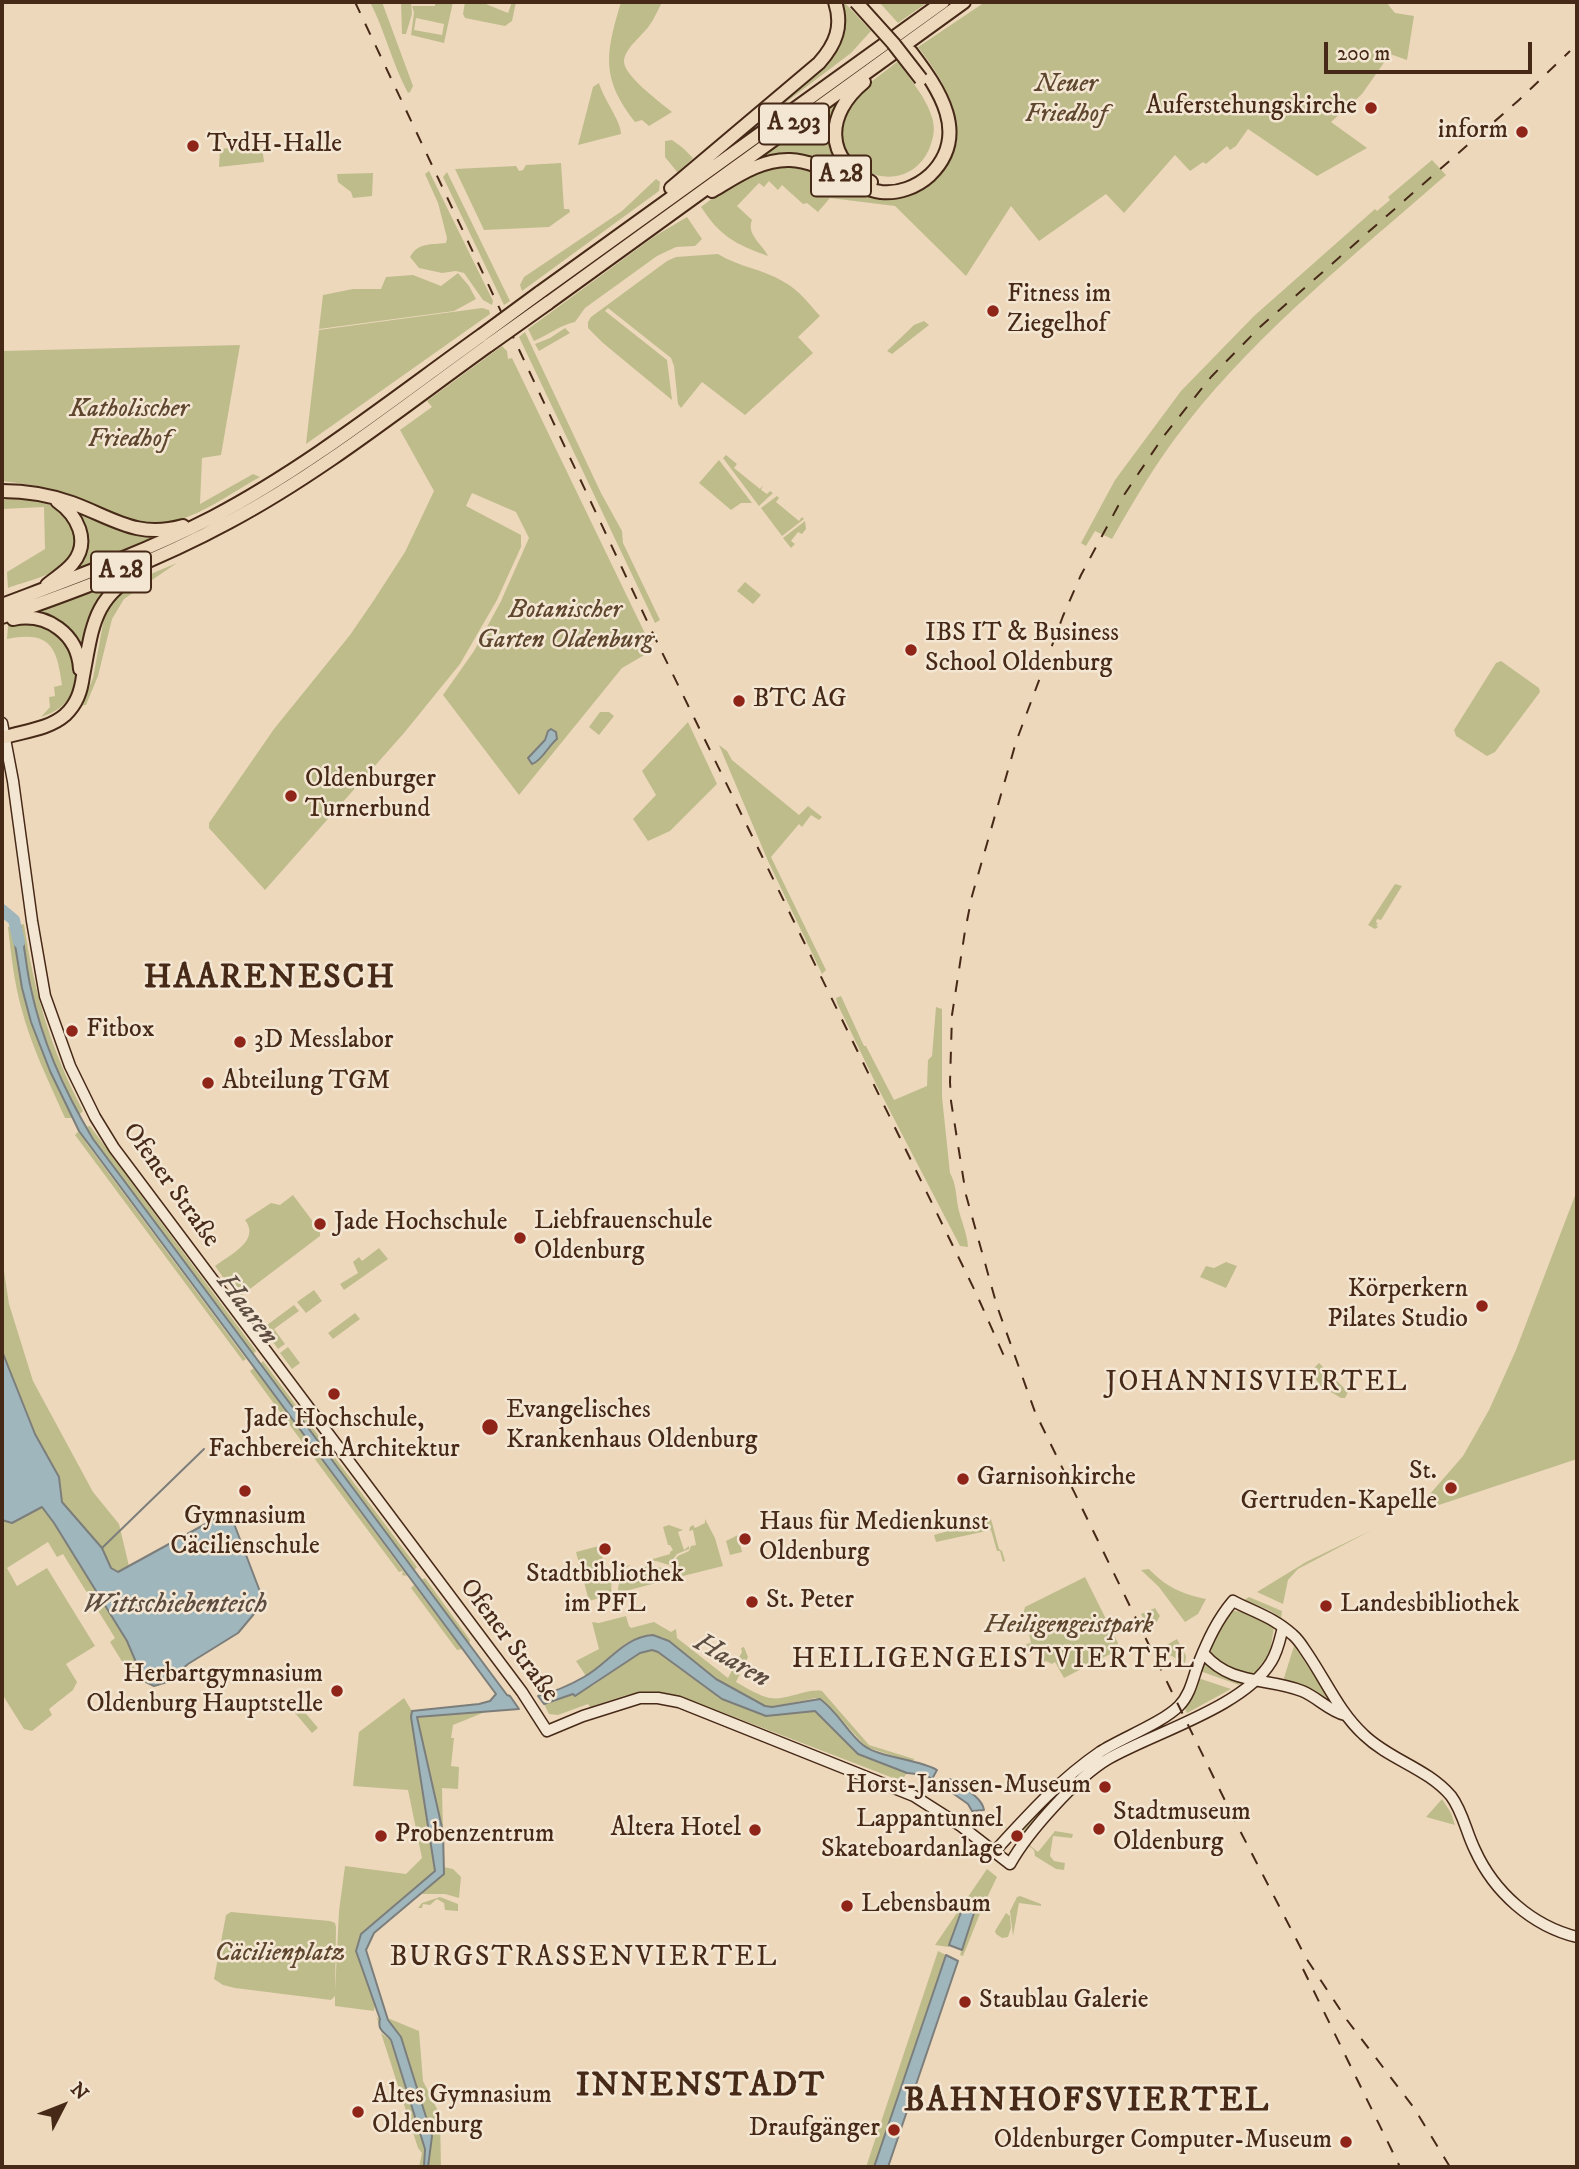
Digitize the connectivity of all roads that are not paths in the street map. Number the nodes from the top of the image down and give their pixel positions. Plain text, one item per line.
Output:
1 (835, 2) edge
2 (856, 2) edge
3 (866, 2) edge
4 (943, 2) edge
5 (964, 2) edge
6 (892, 54) junction
7 (924, 76) junction
8 (692, 189) junction
9 (672, 204) junction
10 (617, 237) joint
11 (544, 298) junction
12 (2, 491) edge
13 (51, 496) junction
14 (252, 502) junction
15 (215, 516) junction
16 (227, 524) junction
17 (38, 592) junction
18 (7, 612) edge
19 (82, 686) junction
20 (2, 723) edge
21 (5, 737) junction
22 (1283, 1627) junction
23 (1203, 1654) junction
24 (1255, 1681) junction
25 (1345, 1715) junction
26 (994, 1852) junction
27 (1577, 1937) edge

1 - 8 highway
2 - 7 highway, A 293, bridge
3 - 7 highway, A 28
4 - 8 highway, A 293
5 - 6 highway, A 293
6 - 7 highway, A 293
6 - 8 highway, A 293
7 - 8 highway, A 28
8 - 9 highway, A 293
9 - 10 highway, A 293
9 - 11 highway, A 28
10 - 11 highway, A 28
11 - 14 highway, A 28, bridge
12 - 13 highway
13 - 15 highway
13 - 17 highway
14 - 15 highway, A 28
14 - 16 highway, A 28
15 - 17 highway, A 28
16 - 18 highway, A 28
16 - 19 highway
17 - 18 highway, A 28
18 - 19 highway
19 - 21 highway
20 - 21 main road, Ofener Straße
21 - 26 main road, Ofener Straße
22 - 23 main road
22 - 24 main road
22 - 25 main road
23 - 24 main road
23 - 26 main road
24 - 25 main road
24 - 26 main road
25 - 27 main road

